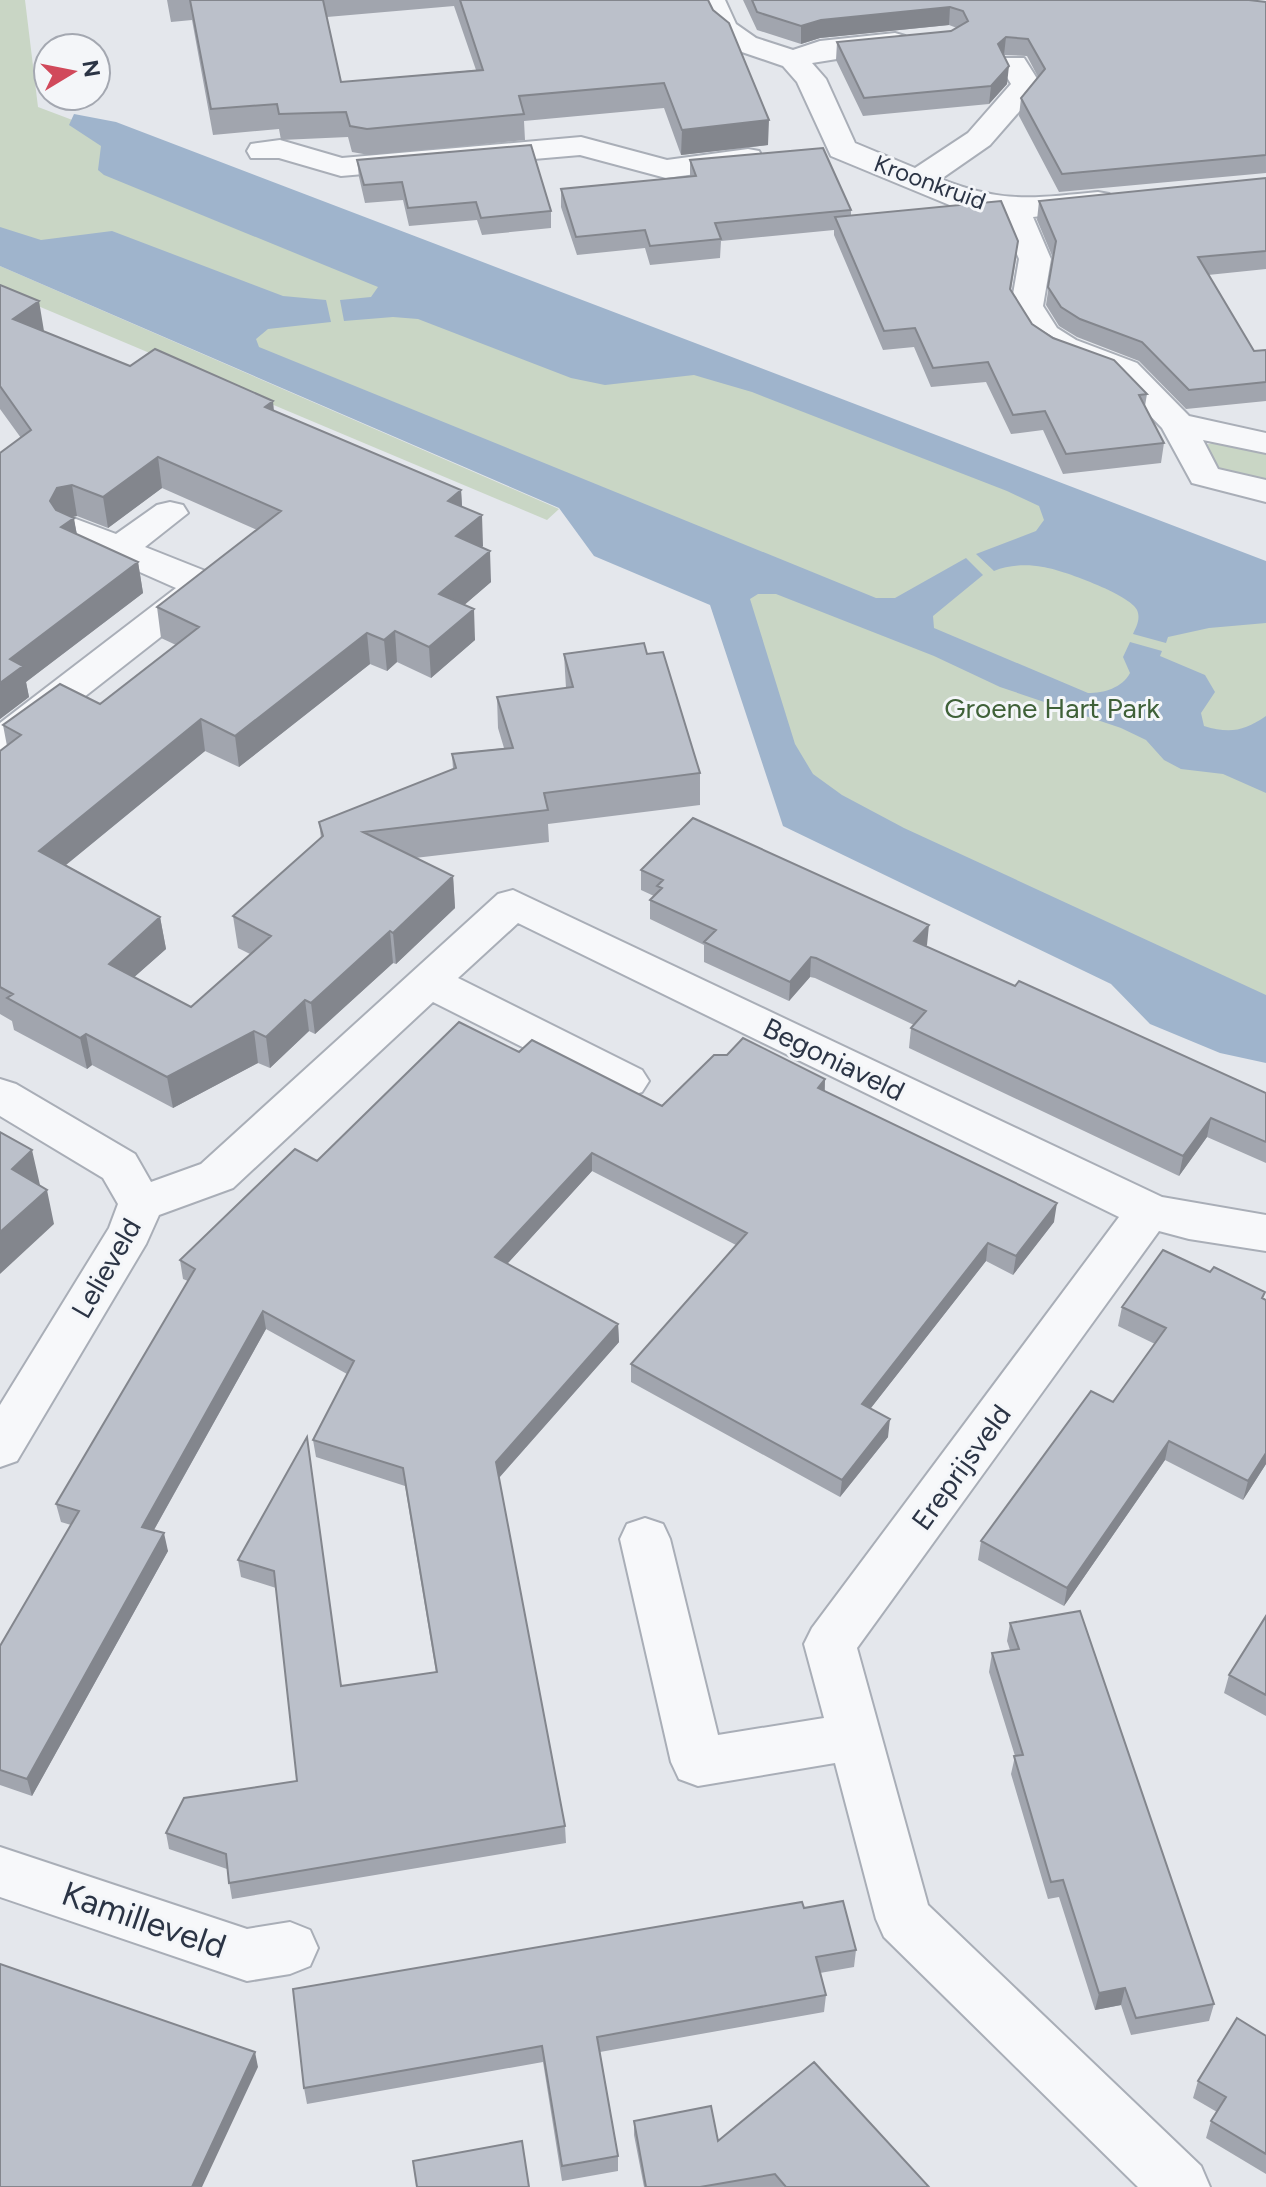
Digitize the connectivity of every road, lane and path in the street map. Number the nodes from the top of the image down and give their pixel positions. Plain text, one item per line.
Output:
1 (711, 0) edge
2 (920, 40) edge
3 (793, 60) junction
4 (1014, 64) edge
5 (262, 151) dead end
6 (773, 155) edge
7 (916, 181) junction
8 (1124, 198) edge
9 (1014, 209) junction
10 (1177, 424) junction
11 (1266, 443) edge
12 (1266, 491) edge
13 (170, 513) dead end
14 (76, 530) edge
15 (119, 549) junction
16 (239, 558) edge
17 (202, 586) junction
18 (0, 743) edge
19 (431, 983) junction
20 (627, 1081) dead end
21 (0, 1095) edge
22 (141, 1204) junction
23 (1149, 1211) junction
24 (1266, 1233) edge
25 (6, 1423) edge
26 (645, 1539) dead end
27 (856, 1736) junction
28 (0, 1872) edge
29 (290, 1948) dead end
30 (1180, 2187) edge

1 - 3 street
2 - 3 street
3 - 7 street, Kroonkruid
4 - 7 street
5 - 6 street
7 - 9 street, Kroonkruid
8 - 9 street, Kroonkruid
9 - 10 street
10 - 11 street
10 - 12 street
13 - 15 street
14 - 15 street
15 - 17 street
16 - 17 street
17 - 18 street
19 - 20 street
19 - 22 street, Begoniaveld
19 - 23 street, Begoniaveld
21 - 22 street, Lelieveld
22 - 25 street, Lelieveld
23 - 24 street, Begoniaveld
23 - 27 street, Ereprijsveld
26 - 27 street
27 - 30 street, Ereprijsveld
28 - 29 street, Kamilleveld

